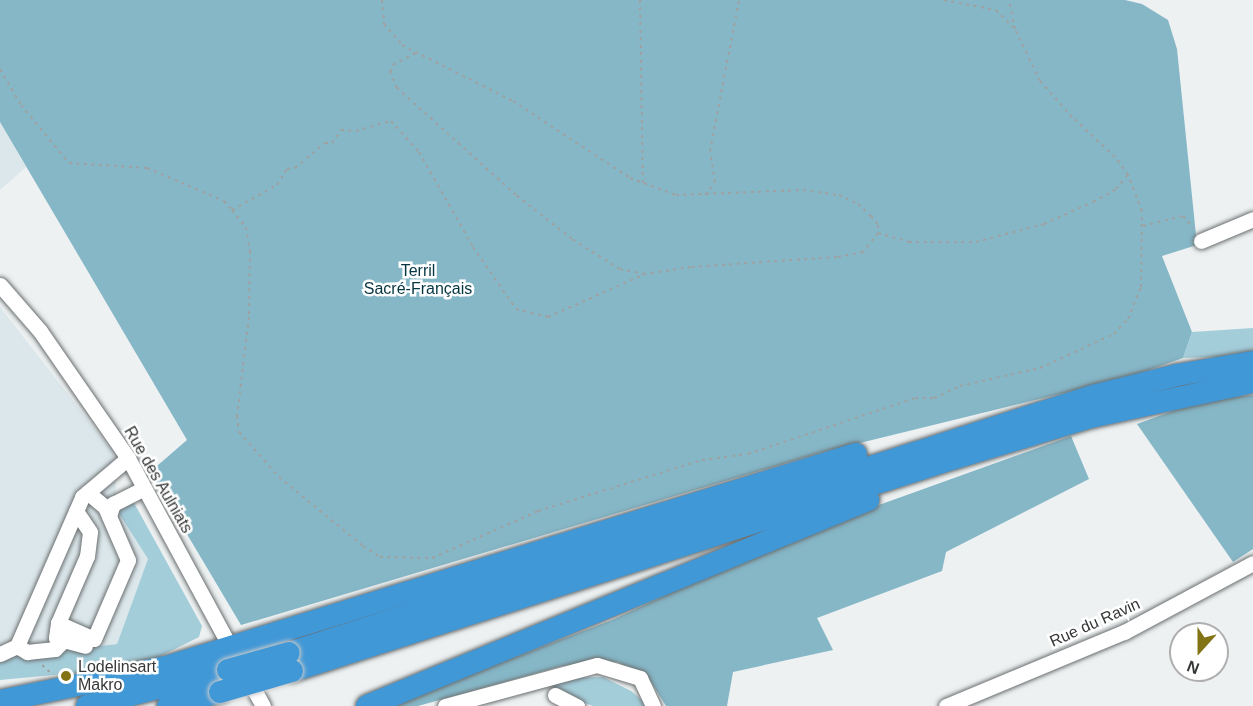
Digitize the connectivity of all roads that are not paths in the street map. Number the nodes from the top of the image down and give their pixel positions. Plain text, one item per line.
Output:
1 (1253, 219) edge
2 (1201, 241) road end
3 (0, 285) edge
4 (1253, 362) edge
5 (1253, 382) edge
6 (969, 433) junction
7 (128, 458) junction
8 (955, 458) junction
9 (143, 489) junction
10 (87, 492) junction
11 (76, 511) junction
12 (109, 516) junction
13 (1253, 563) edge
14 (58, 623) junction
15 (94, 639) junction
16 (64, 640) junction
17 (229, 645) junction
18 (22, 649) junction
19 (0, 654) edge
20 (290, 662) junction
21 (981, 691) junction
22 (555, 695) dead end
23 (0, 701) edge
24 (87, 706) edge
25 (168, 706) edge
26 (263, 706) edge
27 (367, 706) edge
28 (445, 706) edge
29 (577, 706) edge
30 (653, 706) edge
31 (946, 706) edge
32 (987, 706) edge

1 - 2 street
3 - 7 street, Rue des Aulniats
4 - 6 highway
5 - 8 highway
6 - 17 highway
6 - 20 highway
7 - 9 street, Rue des Aulniats
7 - 10 street
8 - 20 highway
8 - 27 highway
9 - 12 street
9 - 17 street, Rue des Aulniats
10 - 11 street
10 - 12 street
11 - 14 street
11 - 18 street
12 - 15 street
13 - 21 street, Rue du Ravin
14 - 15 street
14 - 16 street
15 - 16 street
16 - 18 street
17 - 23 highway
17 - 26 street, Rue des Aulniats
18 - 19 street
20 - 24 highway, bridge
20 - 25 highway, bridge
21 - 31 street, Rue du Ravin
21 - 32 street
22 - 29 street
28 - 30 street

